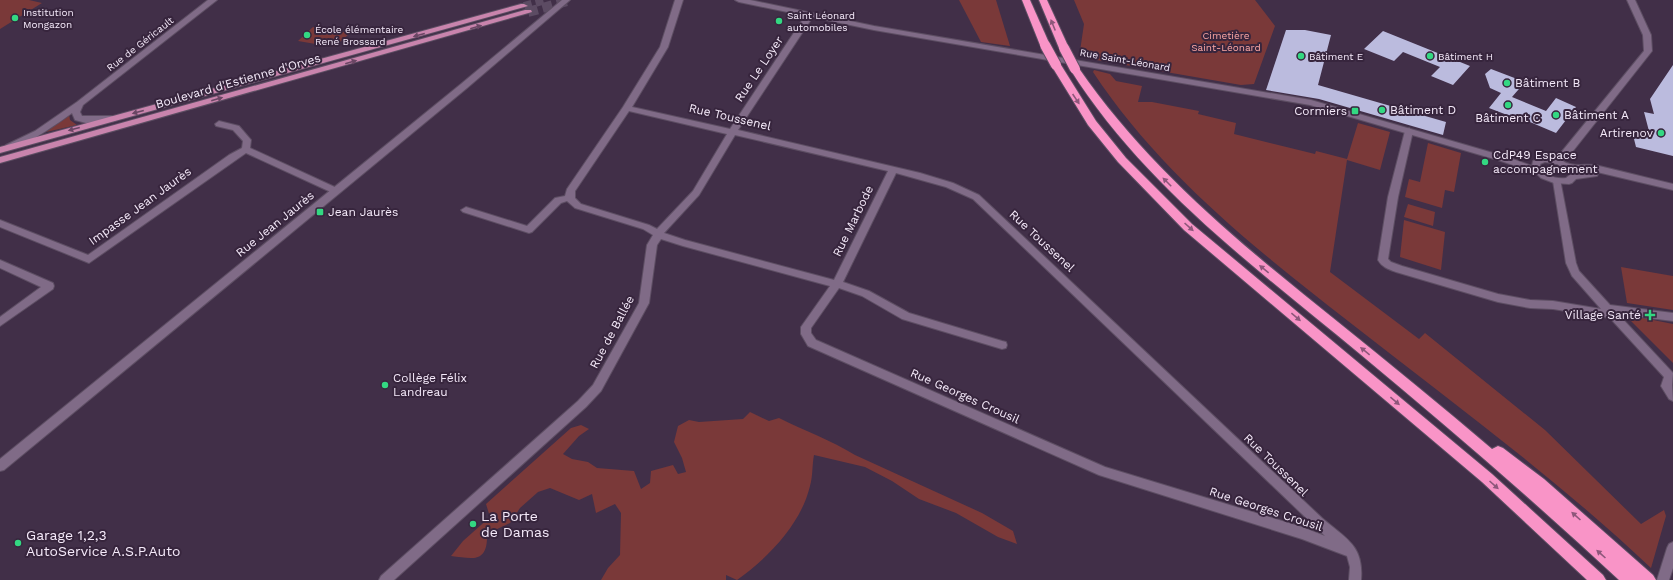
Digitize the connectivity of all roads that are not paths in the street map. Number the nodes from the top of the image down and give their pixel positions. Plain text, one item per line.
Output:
1 (213, 0) edge
2 (566, 0) edge
3 (679, 0) edge
4 (739, 0) edge
5 (1026, 0) edge
6 (1043, 0) edge
7 (1631, 0) edge
8 (810, 16) junction
9 (80, 104) junction
10 (627, 108) junction
11 (112, 119) junction
12 (219, 124) dead end
13 (734, 131) junction
14 (1409, 131) junction
15 (3, 149) edge
16 (246, 149) junction
17 (0, 160) edge
18 (1558, 162) junction
19 (1537, 167) junction
20 (1568, 167) junction
21 (893, 170) junction
22 (1573, 176) junction
23 (1556, 181) junction
24 (1655, 182) junction
25 (1673, 187) edge
26 (336, 191) junction
27 (569, 198) junction
28 (466, 210) dead end
29 (0, 223) edge
30 (659, 233) junction
31 (0, 264) edge
32 (837, 284) junction
33 (1609, 311) junction
34 (1673, 317) edge
35 (0, 322) edge
36 (1002, 345) dead end
37 (1387, 369) junction
38 (1672, 378) edge
39 (1673, 396) edge
40 (0, 466) edge
41 (1673, 548) edge
42 (1352, 552) junction
43 (385, 580) edge
44 (1355, 580) edge
45 (1598, 580) edge
46 (1630, 580) edge
47 (1648, 580) edge
48 (1663, 580) edge

1 - 9 street, Rue de Géricault
2 - 26 street, Rue Jean Jaurès
3 - 10 street
4 - 8 street, Rue Saint-Léonard
5 -> 45 highway, bridge
37 -> 6 highway, bridge
7 - 18 street
8 - 13 street, Rue Le Loyer
8 - 14 street, Rue Saint-Léonard
9 - 11 street
9 - 15 street, Rue de Géricault
10 - 13 street, Rue Toussenel
10 - 27 street
11 -> 15 main road, Boulevard d'Estienne d'Orves
17 -> 11 main road, Boulevard d'Estienne d'Orves
12 - 16 street
13 - 21 street, Rue Toussenel
13 - 30 street, Rue Le Loyer
14 - 19 street, Rue Saint-Léonard
14 - 33 street
16 - 26 street
16 - 29 street, Impasse Jean Jaurès
18 - 19 street
18 - 20 street
19 - 23 street
20 - 22 street
20 - 24 street
21 - 32 street, Rue Marbode
21 - 42 street, Rue Toussenel
22 - 23 street
22 - 24 street
23 - 33 street
24 - 25 street
26 - 40 street, Rue Jean Jaurès
27 - 28 street
27 - 30 street
30 - 32 street
30 - 43 street, Rue de Ballée
31 - 35 street
32 - 36 street
32 - 42 street, Rue Georges Crousil
33 - 34 street
33 - 38 street
46 -> 37 highway
47 -> 37 highway
38 - 39 street
41 - 48 street
42 - 44 street

